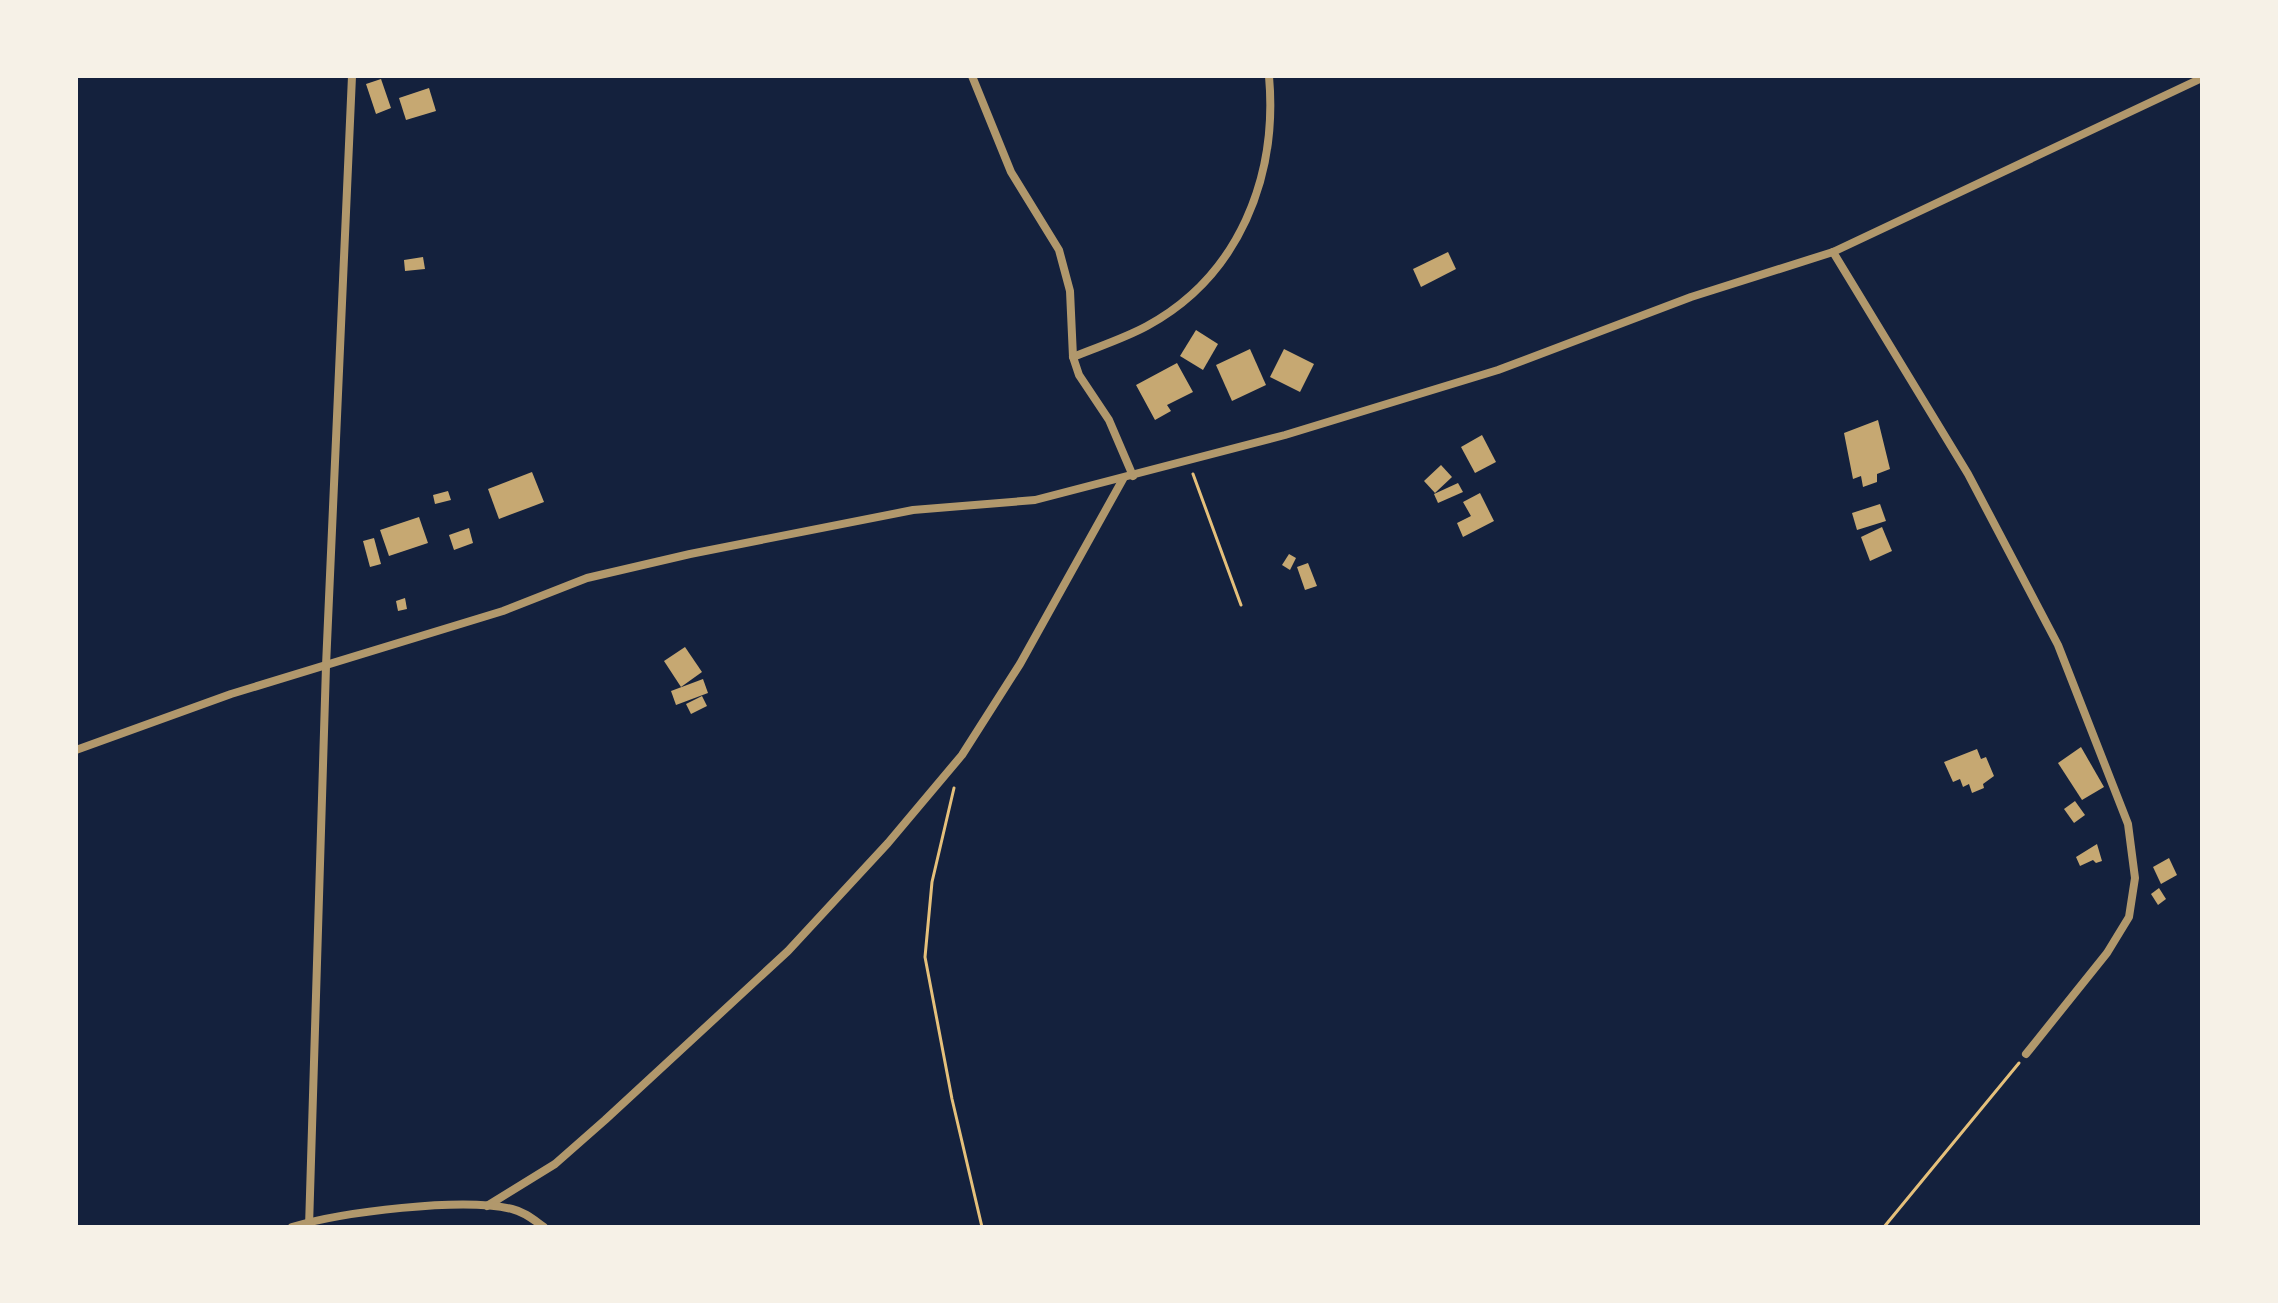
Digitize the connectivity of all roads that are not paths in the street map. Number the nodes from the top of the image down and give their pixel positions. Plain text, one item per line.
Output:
1 (352, 76) edge
2 (972, 76) edge
3 (1269, 76) edge
4 (2202, 78) edge
5 (1833, 252) junction
6 (1073, 357) junction
7 (1133, 476) junction
8 (1123, 479) junction
9 (326, 666) junction
10 (76, 750) edge
11 (2026, 1054) road end
12 (487, 1206) junction
13 (309, 1224) edge
14 (292, 1227) edge
15 (544, 1227) edge

1 - 9 street
2 - 6 street
3 - 6 street
4 - 5 street
5 - 7 street
5 - 11 street
6 - 7 street
7 - 8 street
8 - 9 street
8 - 12 street
9 - 10 street
9 - 13 street
12 - 13 street
12 - 15 street
13 - 14 street

